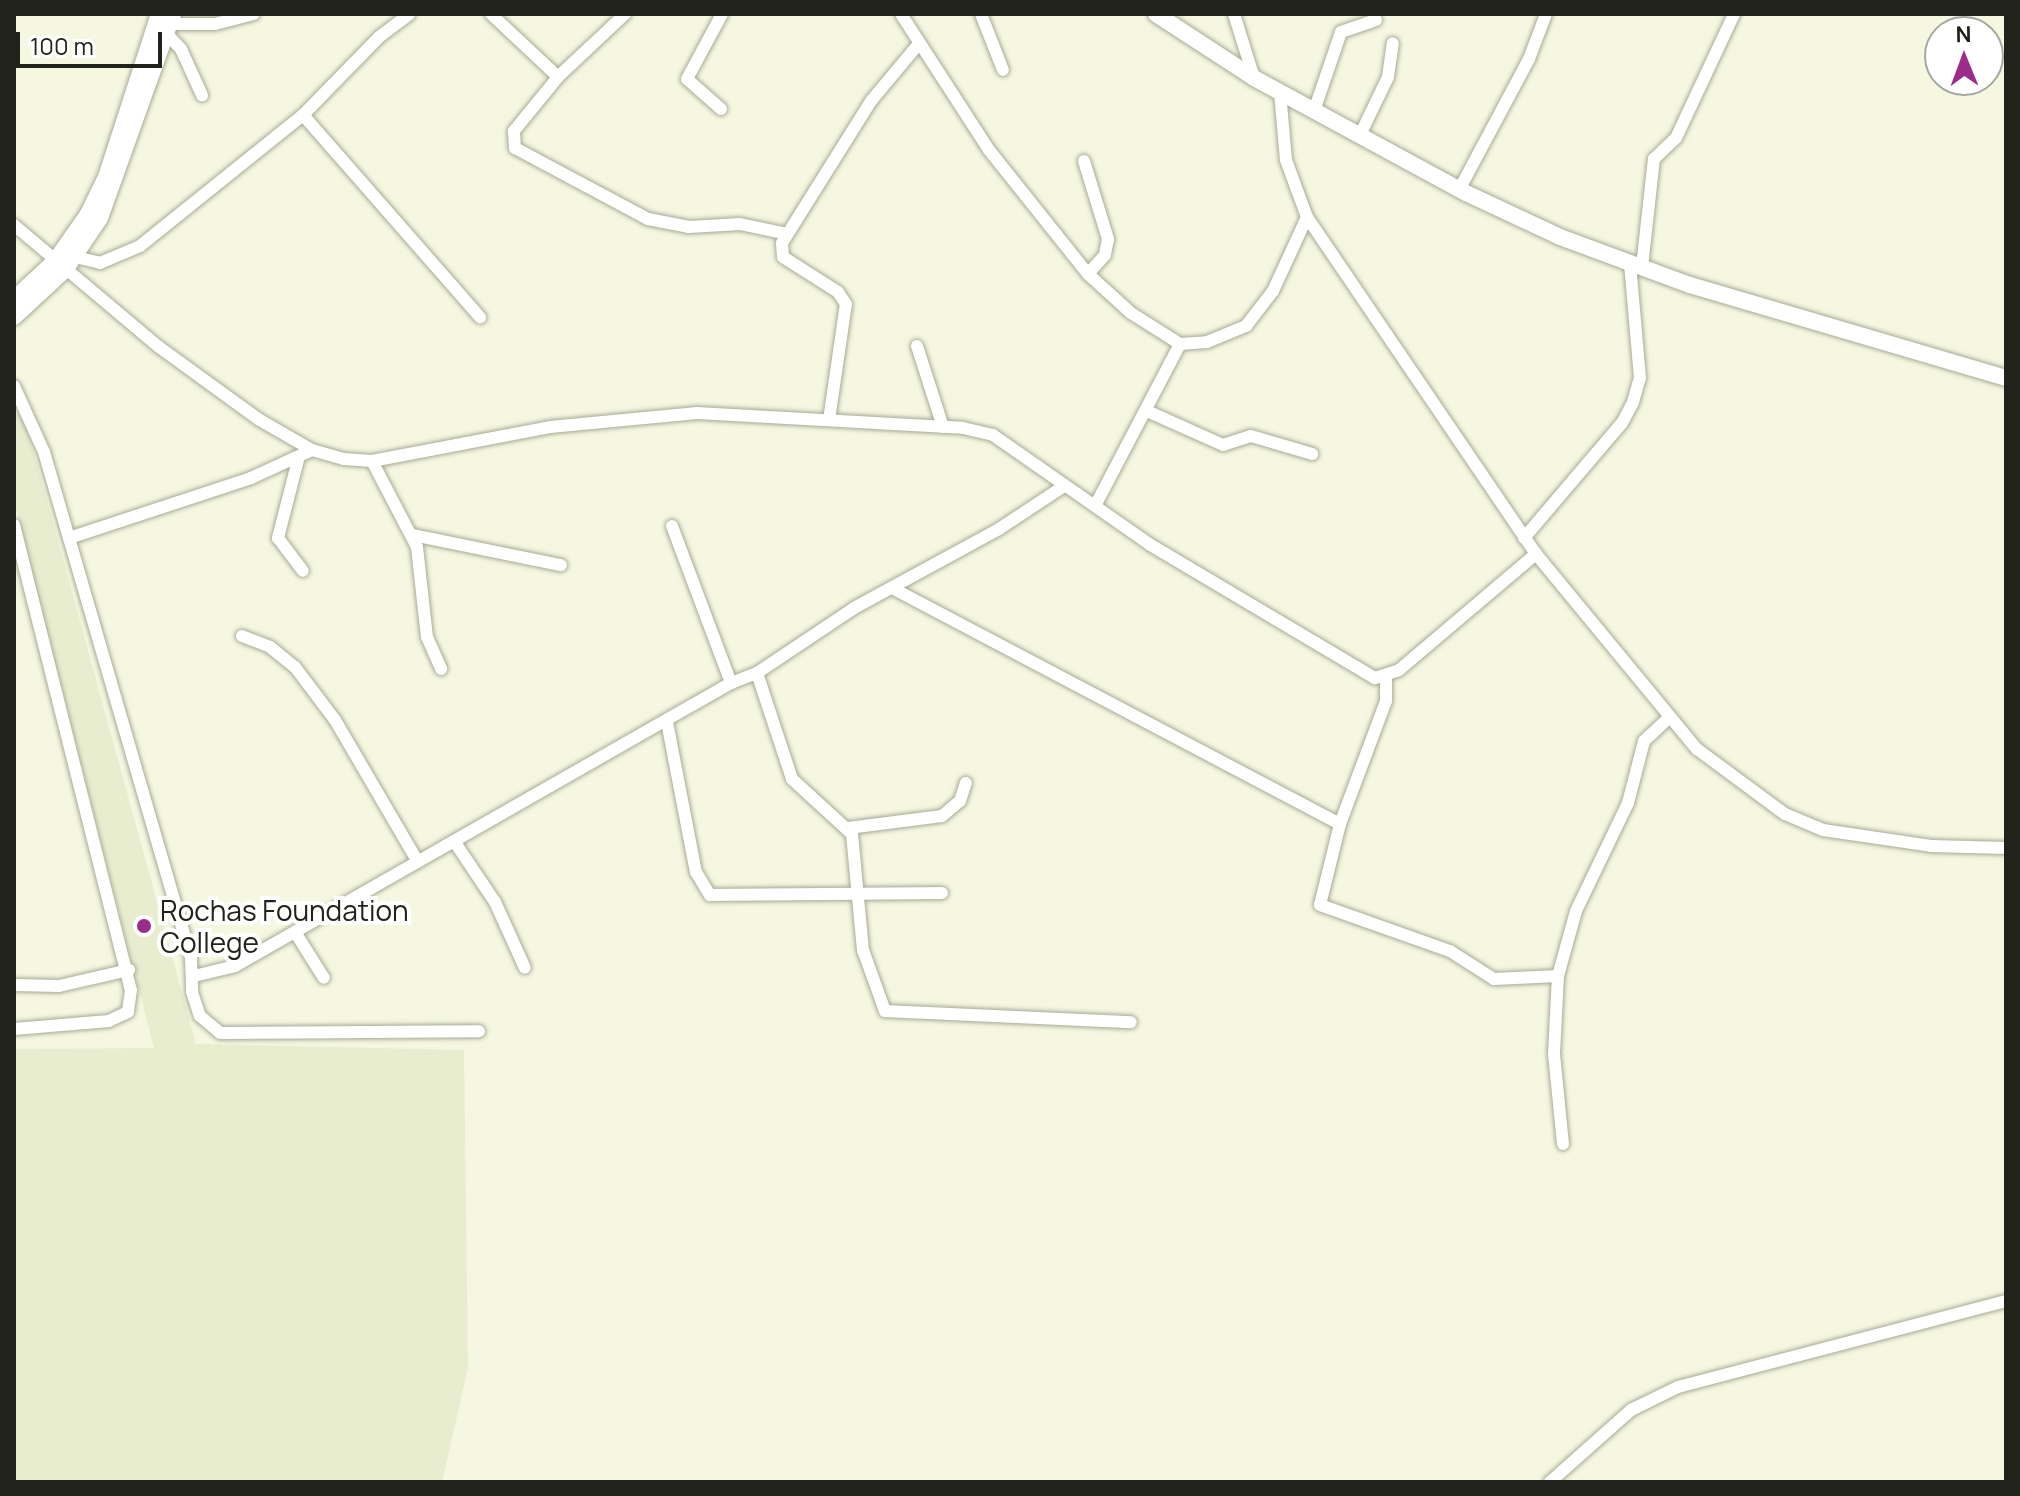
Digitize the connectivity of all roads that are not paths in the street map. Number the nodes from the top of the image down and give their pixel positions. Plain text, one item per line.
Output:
1 (254, 14) edge
2 (491, 14) edge
3 (625, 14) edge
4 (722, 14) edge
5 (901, 14) edge
6 (981, 14) edge
7 (1156, 14) edge
8 (1234, 14) edge
9 (1546, 14) edge
10 (1734, 14) edge
11 (404, 15) edge
12 (1376, 20) dead end
13 (167, 22) edge
14 (1393, 43) dead end
15 (917, 46) junction
16 (1003, 70) dead end
17 (558, 77) junction
18 (1254, 78) junction
19 (1280, 92) junction
20 (202, 95) dead end
21 (721, 109) dead end
22 (1314, 111) junction
23 (303, 115) junction
24 (1360, 135) junction
25 (1084, 161) dead end
26 (1459, 190) junction
27 (1307, 217) junction
28 (14, 225) edge
29 (787, 234) junction
30 (65, 263) junction
31 (1636, 265) junction
32 (1088, 274) junction
33 (14, 299) edge
34 (14, 317) edge
35 (480, 317) dead end
36 (1180, 344) junction
37 (917, 346) dead end
38 (2006, 378) edge
39 (14, 386) edge
40 (1147, 411) junction
41 (829, 420) junction
42 (943, 427) junction
43 (312, 450) junction
44 (1312, 454) dead end
45 (298, 460) junction
46 (372, 461) junction
47 (1064, 486) junction
48 (1095, 506) junction
49 (14, 525) edge
50 (672, 526) dead end
51 (413, 535) junction
52 (69, 538) junction
53 (1524, 538) junction
54 (1536, 554) junction
55 (561, 565) dead end
56 (303, 571) dead end
57 (892, 588) junction
58 (242, 636) dead end
59 (441, 669) dead end
60 (757, 673) junction
61 (1386, 678) junction
62 (731, 683) junction
63 (1670, 717) junction
64 (667, 722) junction
65 (966, 783) dead end
66 (1340, 824) junction
67 (848, 828) junction
68 (454, 841) junction
69 (2006, 848) edge
70 (418, 862) junction
71 (942, 893) dead end
72 (858, 895) junction
73 (295, 932) junction
74 (525, 968) dead end
75 (129, 970) junction
76 (194, 976) junction
77 (1558, 976) junction
78 (324, 978) dead end
79 (14, 985) edge
80 (1131, 1022) dead end
81 (14, 1029) edge
82 (479, 1031) dead end
83 (1563, 1144) dead end
84 (2006, 1301) edge
85 (1550, 1482) edge

1 - 13 street
2 - 17 street
3 - 17 street
4 - 21 street
5 - 15 street
6 - 16 street
7 - 18 main road
8 - 18 street
9 - 26 street
10 - 31 street
11 - 23 street
12 - 22 street
13 - 20 street
13 - 30 main road
14 - 24 street
15 - 29 street
15 - 32 street
17 - 29 street
18 - 19 main road
19 - 22 main road
19 - 27 street
22 - 24 main road
23 - 30 street
23 - 35 street
24 - 26 main road
25 - 32 street
26 - 31 main road
27 - 36 street
27 - 53 street
28 - 30 street
29 - 41 street
30 - 33 main road
30 - 34 main road
30 - 43 street
31 - 38 main road
31 - 53 street
32 - 36 street
36 - 40 street
37 - 42 street
39 - 52 street
40 - 44 street
40 - 48 street
41 - 42 street
41 - 46 street
42 - 47 street
43 - 45 street
43 - 46 street
45 - 52 street
45 - 56 street
46 - 51 street
47 - 48 street
47 - 57 street
48 - 61 street
49 - 75 street
50 - 62 street
51 - 55 street
51 - 59 street
52 - 76 street
53 - 54 street
54 - 61 street
54 - 63 street
57 - 60 street
57 - 66 street
58 - 70 street
60 - 62 street
60 - 67 street
61 - 66 street
62 - 64 street
63 - 69 street
63 - 77 street
64 - 68 street
64 - 72 street
65 - 67 street
66 - 77 street
67 - 72 street
68 - 70 street
68 - 74 street
70 - 73 street
71 - 72 street
72 - 80 street
73 - 76 street
73 - 78 street
75 - 79 street
75 - 81 street
76 - 82 street
77 - 83 street
84 - 85 street

